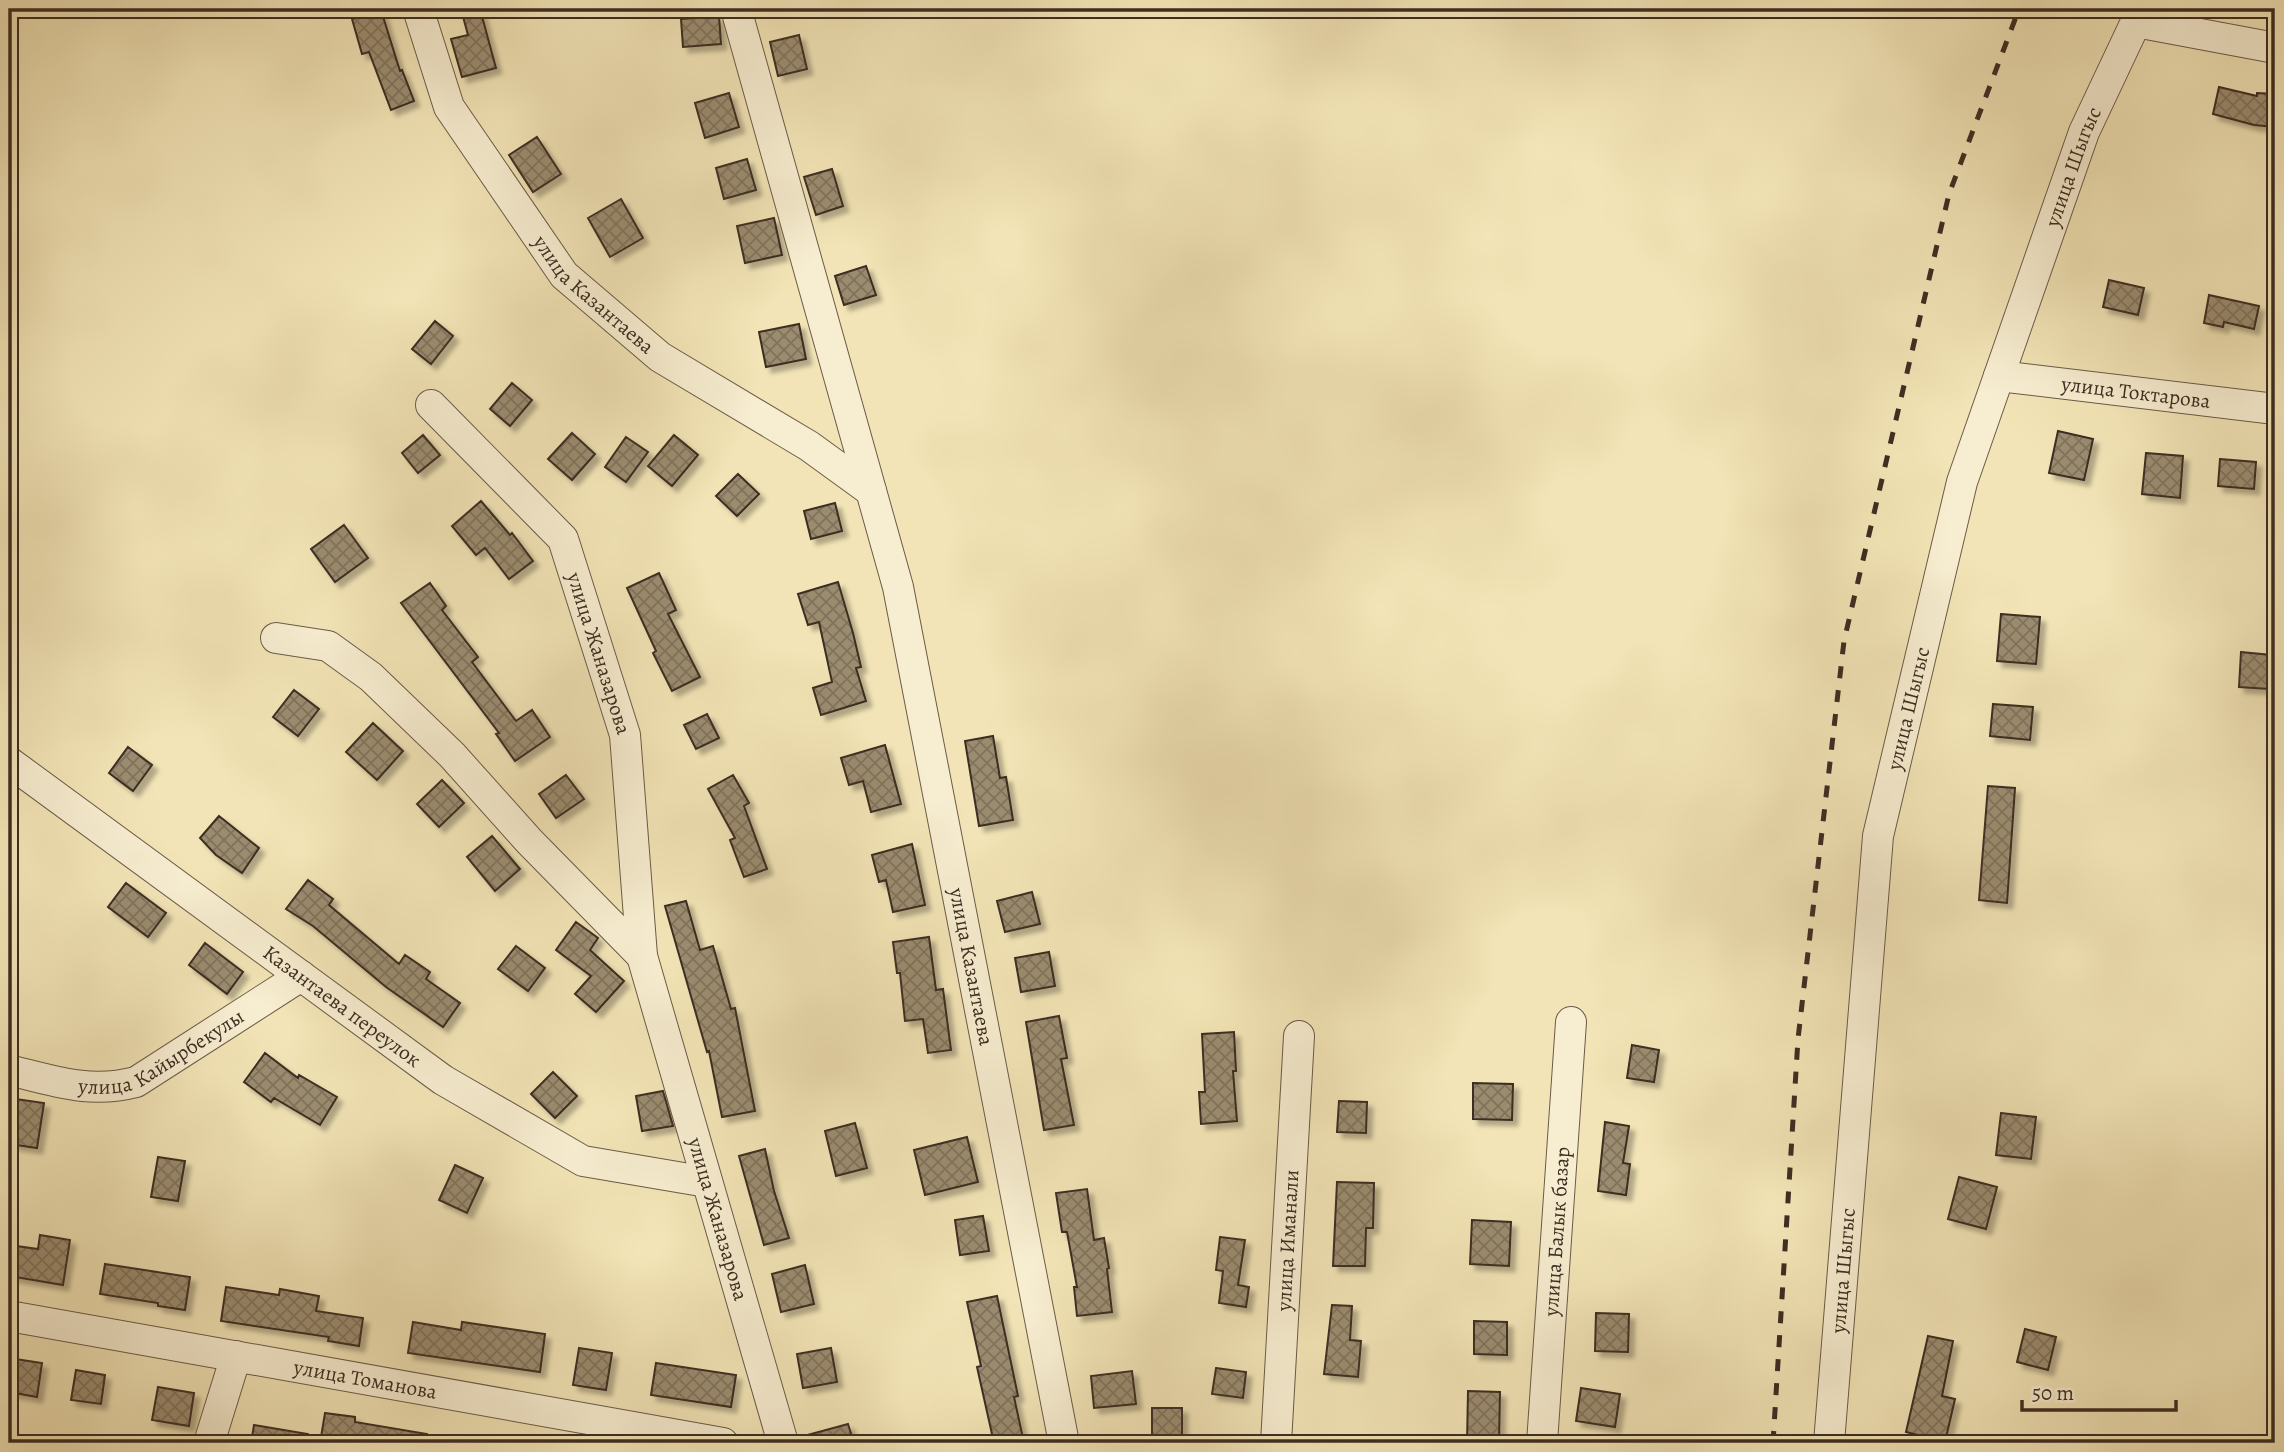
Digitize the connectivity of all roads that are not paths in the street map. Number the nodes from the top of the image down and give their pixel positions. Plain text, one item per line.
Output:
1 (418, 9) edge
2 (736, 9) edge
3 (2139, 15) edge
4 (2275, 48) edge
5 (1999, 376) junction
6 (431, 405) dead end
7 (2275, 409) edge
8 (872, 491) junction
9 (276, 638) dead end
10 (9, 762) edge
11 (642, 956) junction
12 (301, 976) junction
13 (1571, 1021) dead end
14 (1299, 1036) dead end
15 (9, 1070) edge
16 (707, 1182) junction
17 (9, 1316) edge
18 (236, 1356) junction
19 (209, 1443) edge
20 (723, 1443) edge
21 (783, 1443) edge
22 (1064, 1443) edge
23 (1276, 1443) edge
24 (1542, 1443) edge
25 (1829, 1443) edge

1 - 8 street, улица Казантаева
2 - 8 street, улица Казантаева
3 - 4 street
3 - 5 street, улица Шыгыс
5 - 7 street, улица Токтарова
5 - 25 street, улица Шыгыс
6 - 11 street, улица Жаназарова
8 - 22 street, улица Казантаева
9 - 11 street, улица Жаназарова
10 - 12 street, Казантаева переулок
11 - 16 street, улица Жаназарова
12 - 15 street, улица Кайырбекулы
12 - 16 street, Казантаева переулок
13 - 24 street, улица Балык базар
14 - 23 street, улица Иманали
16 - 21 street, улица Жаназарова
17 - 18 street, улица Томанова
18 - 19 street
18 - 20 street, улица Томанова

